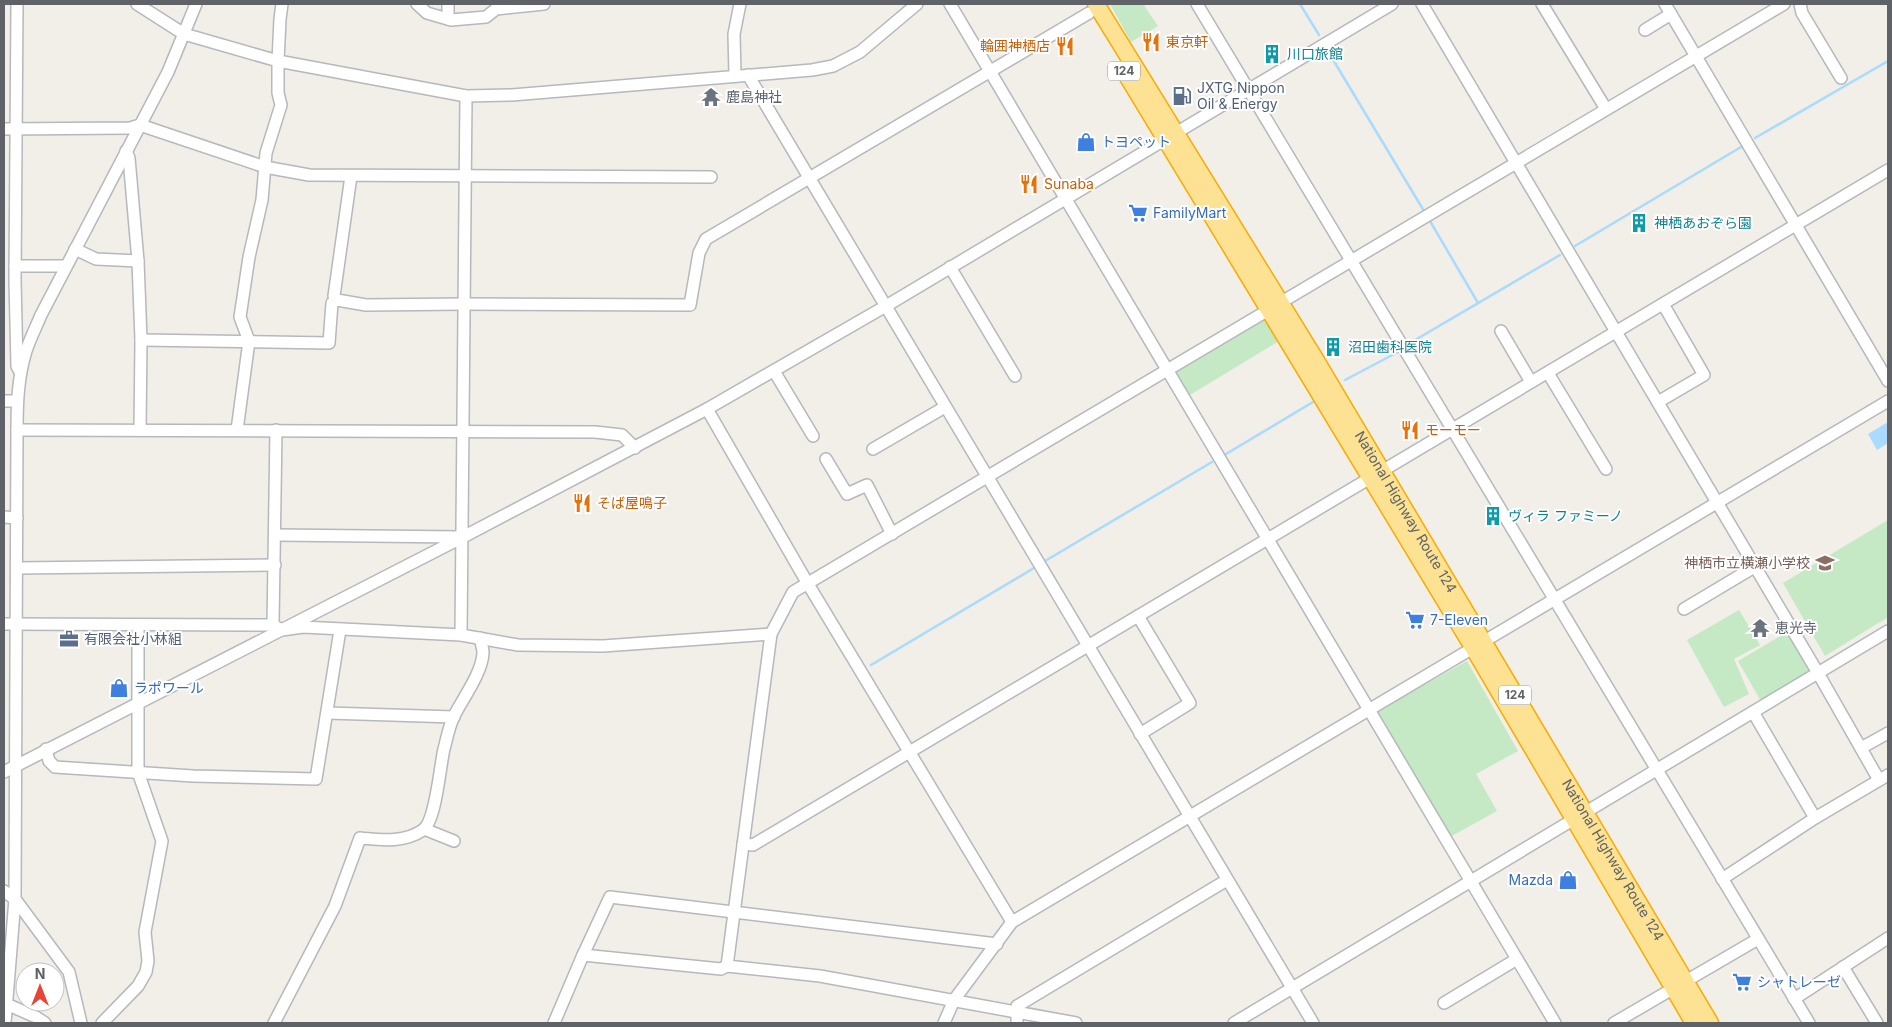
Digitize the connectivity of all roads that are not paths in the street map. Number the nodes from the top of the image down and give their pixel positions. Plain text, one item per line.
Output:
1 (17, 4) edge
2 (137, 4) edge
3 (196, 4) edge
4 (282, 4) edge
5 (417, 4) edge
6 (448, 4) edge
7 (544, 4) edge
8 (740, 4) edge
9 (917, 4) edge
10 (950, 4) edge
11 (1197, 4) edge
12 (1392, 4) edge
13 (1422, 4) edge
14 (1542, 4) edge
15 (1665, 4) edge
16 (1784, 4) edge
17 (1800, 4) edge
18 (496, 6) edge
19 (1089, 7) edge
20 (1671, 14) junction
21 (448, 19) junction
22 (1645, 30) dead end
23 (184, 34) junction
24 (1696, 55) junction
25 (278, 61) junction
26 (990, 71) junction
27 (735, 75) junction
28 (748, 75) junction
29 (1841, 78) dead end
30 (1248, 89) junction
31 (466, 96) junction
32 (1606, 109) junction
33 (140, 125) junction
34 (4, 129) edge
35 (16, 129) junction
36 (1170, 136) junction
37 (126, 151) junction
38 (1516, 163) junction
39 (265, 167) junction
40 (466, 175) junction
41 (1887, 175) edge
42 (351, 176) junction
43 (711, 177) dead end
44 (809, 179) junction
45 (1065, 198) junction
46 (1796, 225) junction
47 (75, 249) junction
48 (138, 261) junction
49 (1350, 261) junction
50 (15, 266) junction
51 (66, 266) junction
52 (950, 267) junction
53 (337, 300) junction
54 (464, 304) junction
55 (1663, 304) junction
56 (886, 306) junction
57 (1276, 307) junction
58 (1501, 331) dead end
59 (1617, 332) junction
60 (142, 340) junction
61 (249, 341) junction
62 (1167, 370) junction
63 (774, 371) junction
64 (1548, 373) junction
65 (21, 374) junction
66 (1015, 376) dead end
67 (1888, 381) edge
68 (1531, 382) junction
69 (4, 401) edge
70 (17, 401) junction
71 (1888, 401) edge
72 (1658, 402) junction
73 (945, 407) junction
74 (707, 409) junction
75 (16, 430) junction
76 (140, 430) junction
77 (237, 430) junction
78 (276, 430) junction
79 (1452, 430) junction
80 (463, 433) junction
81 (813, 436) dead end
82 (635, 448) junction
83 (873, 449) dead end
84 (826, 459) dead end
85 (1606, 469) dead end
86 (1376, 474) junction
87 (987, 478) junction
88 (1718, 502) junction
89 (4, 517) edge
90 (16, 518) junction
91 (892, 534) junction
92 (276, 535) junction
93 (463, 537) junction
94 (1268, 539) junction
95 (275, 565) junction
96 (1756, 566) junction
97 (16, 568) junction
98 (808, 584) junction
99 (1553, 600) junction
100 (1684, 609) dead end
101 (1138, 616) junction
102 (4, 624) edge
103 (16, 624) junction
104 (138, 625) junction
105 (278, 627) junction
106 (340, 630) junction
107 (1888, 631) edge
108 (771, 634) junction
109 (461, 635) junction
110 (480, 638) junction
111 (1478, 644) junction
112 (1088, 646) junction
113 (4, 651) edge
114 (16, 651) junction
115 (1818, 673) junction
116 (139, 703) junction
117 (1369, 709) junction
118 (1753, 712) junction
119 (328, 713) junction
120 (454, 718) junction
121 (1888, 733) edge
122 (1140, 734) junction
123 (1861, 748) junction
124 (46, 750) junction
125 (910, 752) junction
126 (17, 765) junction
127 (1656, 769) junction
128 (4, 772) edge
129 (138, 772) junction
130 (1884, 778) edge
131 (1190, 816) junction
132 (1579, 816) junction
133 (1815, 818) junction
134 (424, 829) junction
135 (454, 841) dead end
136 (743, 844) junction
137 (1722, 879) junction
138 (1227, 880) junction
139 (1471, 882) junction
140 (4, 891) edge
141 (15, 899) junction
142 (735, 913) junction
143 (1012, 922) junction
144 (1888, 938) edge
145 (1758, 939) junction
146 (997, 944) junction
147 (583, 955) junction
148 (1517, 959) junction
149 (727, 966) junction
150 (1843, 967) junction
151 (1679, 985) junction
152 (1293, 989) junction
153 (1794, 999) junction
154 (954, 1000) junction
155 (5, 1003) edge
156 (1444, 1003) dead end
157 (1017, 1017) edge
158 (1553, 1020) edge
159 (5, 1023) edge
160 (45, 1023) edge
161 (80, 1023) edge
162 (102, 1023) edge
163 (274, 1023) edge
164 (554, 1023) edge
165 (944, 1023) edge
166 (1076, 1023) edge
167 (1234, 1023) edge
168 (1313, 1023) edge
169 (1540, 1023) edge
170 (1614, 1023) edge
171 (1694, 1023) edge
172 (1710, 1023) edge
173 (1809, 1023) edge
174 (1877, 1023) edge

1 - 35 street
2 - 23 street
3 - 23 street
4 - 25 street
5 - 21 street
6 - 21 street
7 - 18 street
8 - 27 street
9 - 28 street
10 - 26 street
11 - 30 street
12 - 30 street
13 - 38 street
14 - 32 street
15 - 20 street
16 - 24 street
17 - 29 street
18 - 21 street
19 - 26 street
19 - 36 highway, National Highway Route 124 / 124
20 - 22 street
20 - 24 street
23 - 25 street
23 - 33 street
24 - 32 street
24 - 46 street
25 - 31 street
25 - 39 street
26 - 44 street
26 - 45 street
27 - 28 street
27 - 31 street
28 - 44 street
30 - 36 street
30 - 49 street
31 - 40 street
32 - 38 street
33 - 35 street
33 - 37 street
33 - 39 street
34 - 35 street
35 - 50 street
36 - 45 street
36 - 57 highway, National Highway Route 124 / 124
37 - 47 street
37 - 48 street
38 - 49 street
38 - 59 street
39 - 42 street
39 - 61 street
40 - 42 street
40 - 43 street
40 - 54 street
41 - 46 street
42 - 53 street
44 - 54 street
44 - 56 street
45 - 52 street
45 - 62 street
46 - 55 street
46 - 67 street
47 - 48 street
47 - 51 street
48 - 60 street
49 - 57 street
49 - 79 street
50 - 51 street
50 - 65 street
51 - 65 street
52 - 56 street
52 - 66 street
53 - 54 street
53 - 61 street
54 - 80 street
55 - 59 street
55 - 72 street
56 - 63 street
56 - 73 street
57 - 62 street
57 - 86 highway, National Highway Route 124 / 124
58 - 68 street
59 - 64 street
59 - 72 street
60 - 61 street
60 - 76 street
61 - 77 street
62 - 87 street
62 - 94 street
63 - 74 street
63 - 81 street
64 - 68 street
64 - 85 street
65 - 70 street
68 - 79 street
69 - 70 street
70 - 75 street
71 - 88 street
72 - 88 street
73 - 83 street
73 - 87 street
74 - 82 street
74 - 98 street
75 - 76 street
75 - 90 street
76 - 77 street
77 - 78 street
78 - 80 street
78 - 92 street
79 - 86 street
79 - 99 street
80 - 82 street
80 - 93 street
82 - 93 street
84 - 91 street
86 - 94 street
86 - 111 highway, National Highway Route 124 / 124
87 - 91 street
87 - 112 street
88 - 96 street
88 - 99 street
89 - 90 street
90 - 97 street
91 - 98 street
92 - 93 street
92 - 95 street
93 - 105 street
93 - 109 street
94 - 101 street
94 - 117 street
95 - 97 street
95 - 105 street
96 - 100 street
96 - 115 street
97 - 103 street
98 - 108 street
98 - 125 street
99 - 111 street
99 - 127 street
101 - 112 street
101 - 122 street
102 - 103 street
103 - 104 street
103 - 114 street
104 - 105 street
104 - 116 street
105 - 106 street
105 - 116 street
106 - 109 street
106 - 119 street
107 - 115 street
108 - 110 street
108 - 136 street
109 - 110 street
110 - 120 street
111 - 117 street
111 - 132 highway, National Highway Route 124 / 124
112 - 122 street
112 - 125 street
113 - 114 street
114 - 126 street
115 - 118 street
115 - 123 street
116 - 124 street
116 - 129 street
117 - 131 street
117 - 139 street
118 - 127 street
118 - 133 street
119 - 120 street
119 - 129 street
120 - 134 street
121 - 123 street
122 - 131 street
123 - 130 street
124 - 126 street
124 - 129 street
125 - 136 street
125 - 143 street
126 - 128 street
126 - 141 street
127 - 132 street
127 - 137 street
129 - 162 street
130 - 133 street
131 - 138 street
131 - 143 street
132 - 139 street
132 - 151 highway, National Highway Route 124 / 124
133 - 137 street
134 - 135 street
134 - 163 street
136 - 142 street
137 - 145 street
138 - 152 street
138 - 157 street
139 - 148 street
139 - 152 street
140 - 141 street
141 - 155 street
141 - 161 street
142 - 146 street
142 - 147 street
142 - 149 street
143 - 146 street
144 - 150 street
145 - 151 street
145 - 153 street
146 - 154 street
147 - 149 street
147 - 164 street
148 - 156 street
148 - 158 street
149 - 154 street
150 - 153 street
150 - 174 street
151 - 170 street
151 - 171 highway, National Highway Route 124 / 124
151 - 172 highway, National Highway Route 124 / 124
152 - 167 street
152 - 168 street
153 - 173 street
154 - 157 street
154 - 165 street
155 - 159 street
155 - 160 street
157 - 166 street
158 - 169 street

